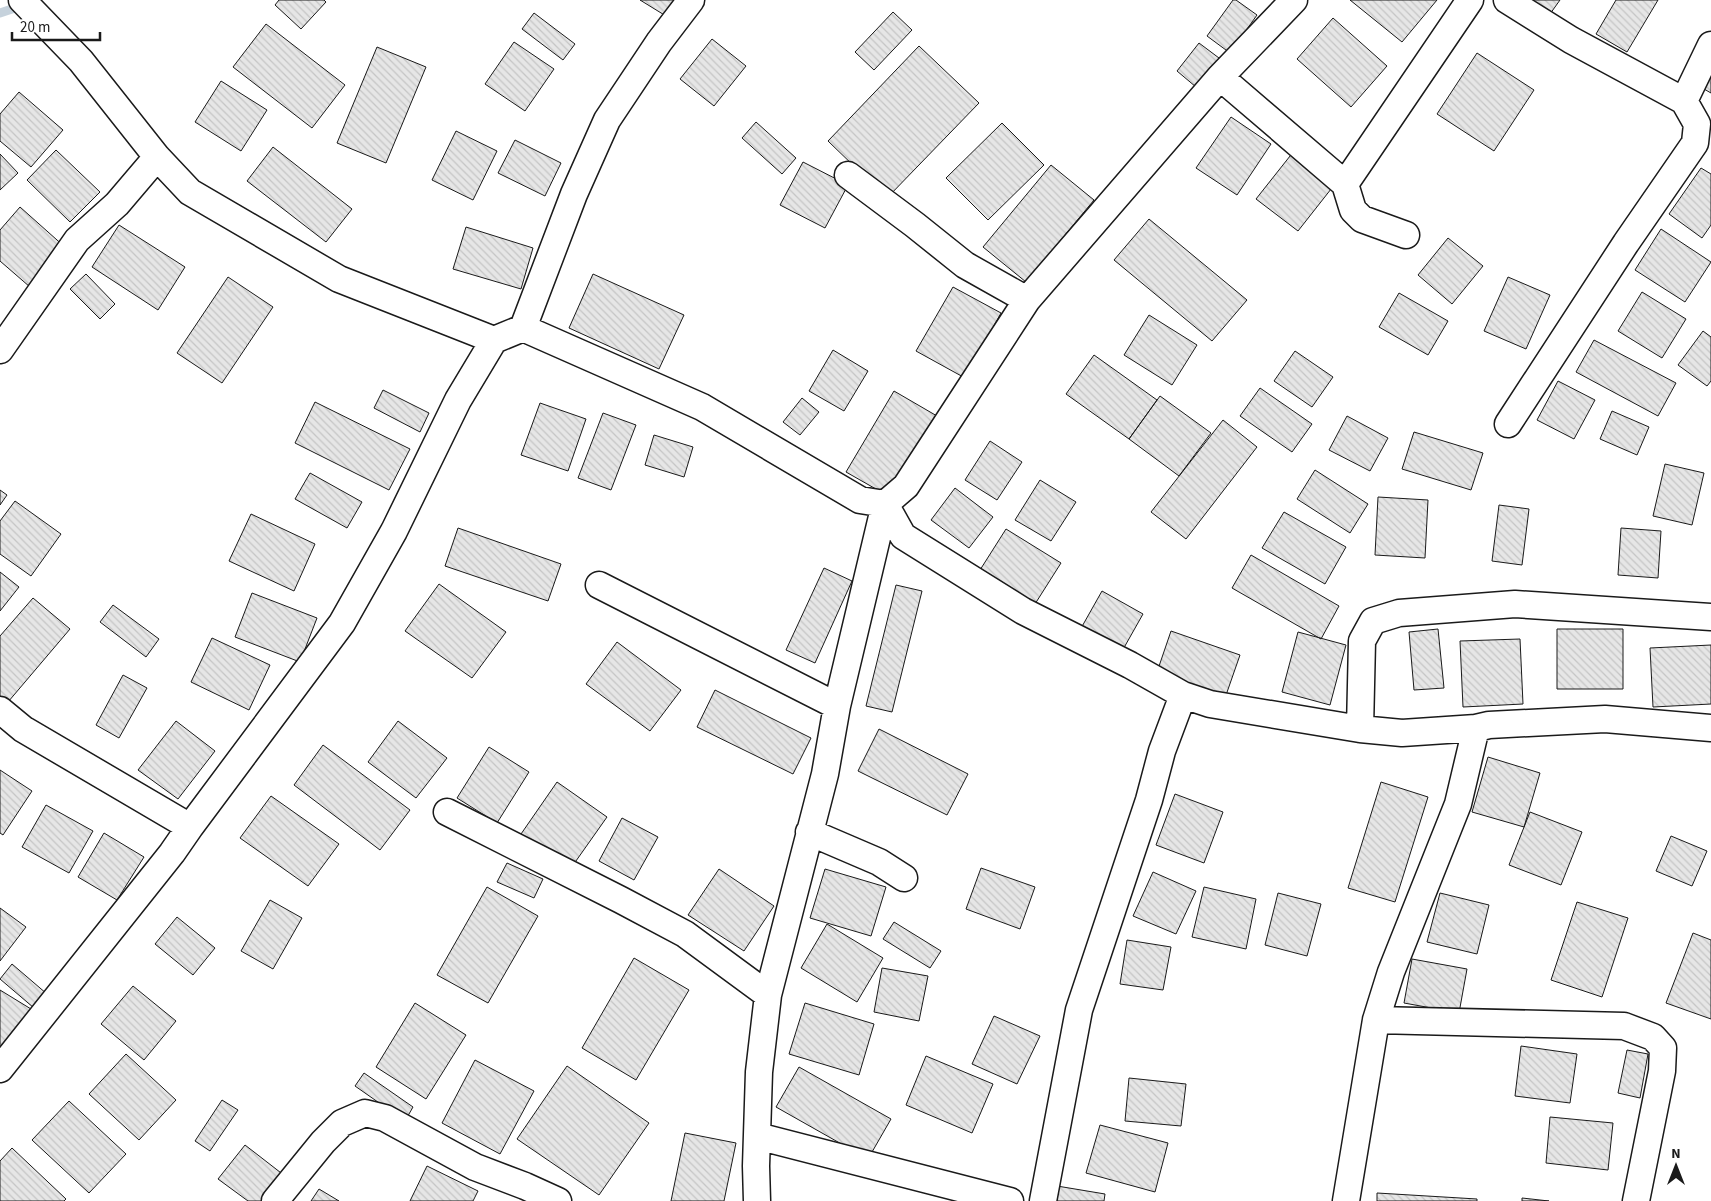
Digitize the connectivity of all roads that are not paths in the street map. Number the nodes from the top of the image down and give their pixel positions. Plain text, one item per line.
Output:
1 (22, 0) edge
2 (691, 0) edge
3 (1294, 0) edge
4 (1470, 0) edge
5 (1507, 0) edge
6 (1711, 45) edge
7 (1220, 77) junction
8 (1684, 101) junction
9 (157, 157) junction
10 (848, 174) dead end
11 (1345, 184) junction
12 (1406, 235) dead end
13 (1027, 300) junction
14 (522, 328) junction
15 (4, 335) edge
16 (494, 340) junction
17 (1508, 424) dead end
18 (885, 504) junction
19 (599, 585) dead end
20 (1711, 618) edge
21 (1183, 695) junction
22 (837, 706) junction
23 (0, 710) edge
24 (1476, 728) junction
25 (1711, 728) edge
26 (1360, 729) junction
27 (447, 812) dead end
28 (190, 827) junction
29 (809, 832) junction
30 (904, 878) dead end
31 (768, 995) junction
32 (1376, 1020) junction
33 (0, 1069) edge
34 (757, 1136) junction
35 (275, 1201) edge
36 (558, 1201) edge
37 (757, 1201) edge
38 (1010, 1201) edge
39 (1043, 1201) edge
40 (1346, 1201) edge
41 (1636, 1201) edge

1 - 9 street
2 - 14 street
3 - 7 street
4 - 11 street
5 - 8 street
6 - 8 street
7 - 11 street
7 - 13 street
8 - 17 street
9 - 15 street
9 - 16 street
10 - 13 street
11 - 12 street
13 - 18 street
14 - 16 street
14 - 18 street
16 - 28 street
18 - 21 street
18 - 22 street
19 - 22 street
20 - 26 street
21 - 26 street
21 - 39 street
22 - 29 street
23 - 28 street
24 - 25 street
24 - 26 street
24 - 32 street
27 - 31 street
28 - 33 street
29 - 30 street
29 - 31 street
31 - 34 street
32 - 40 street
32 - 41 street
34 - 37 street
34 - 38 street
35 - 36 street

